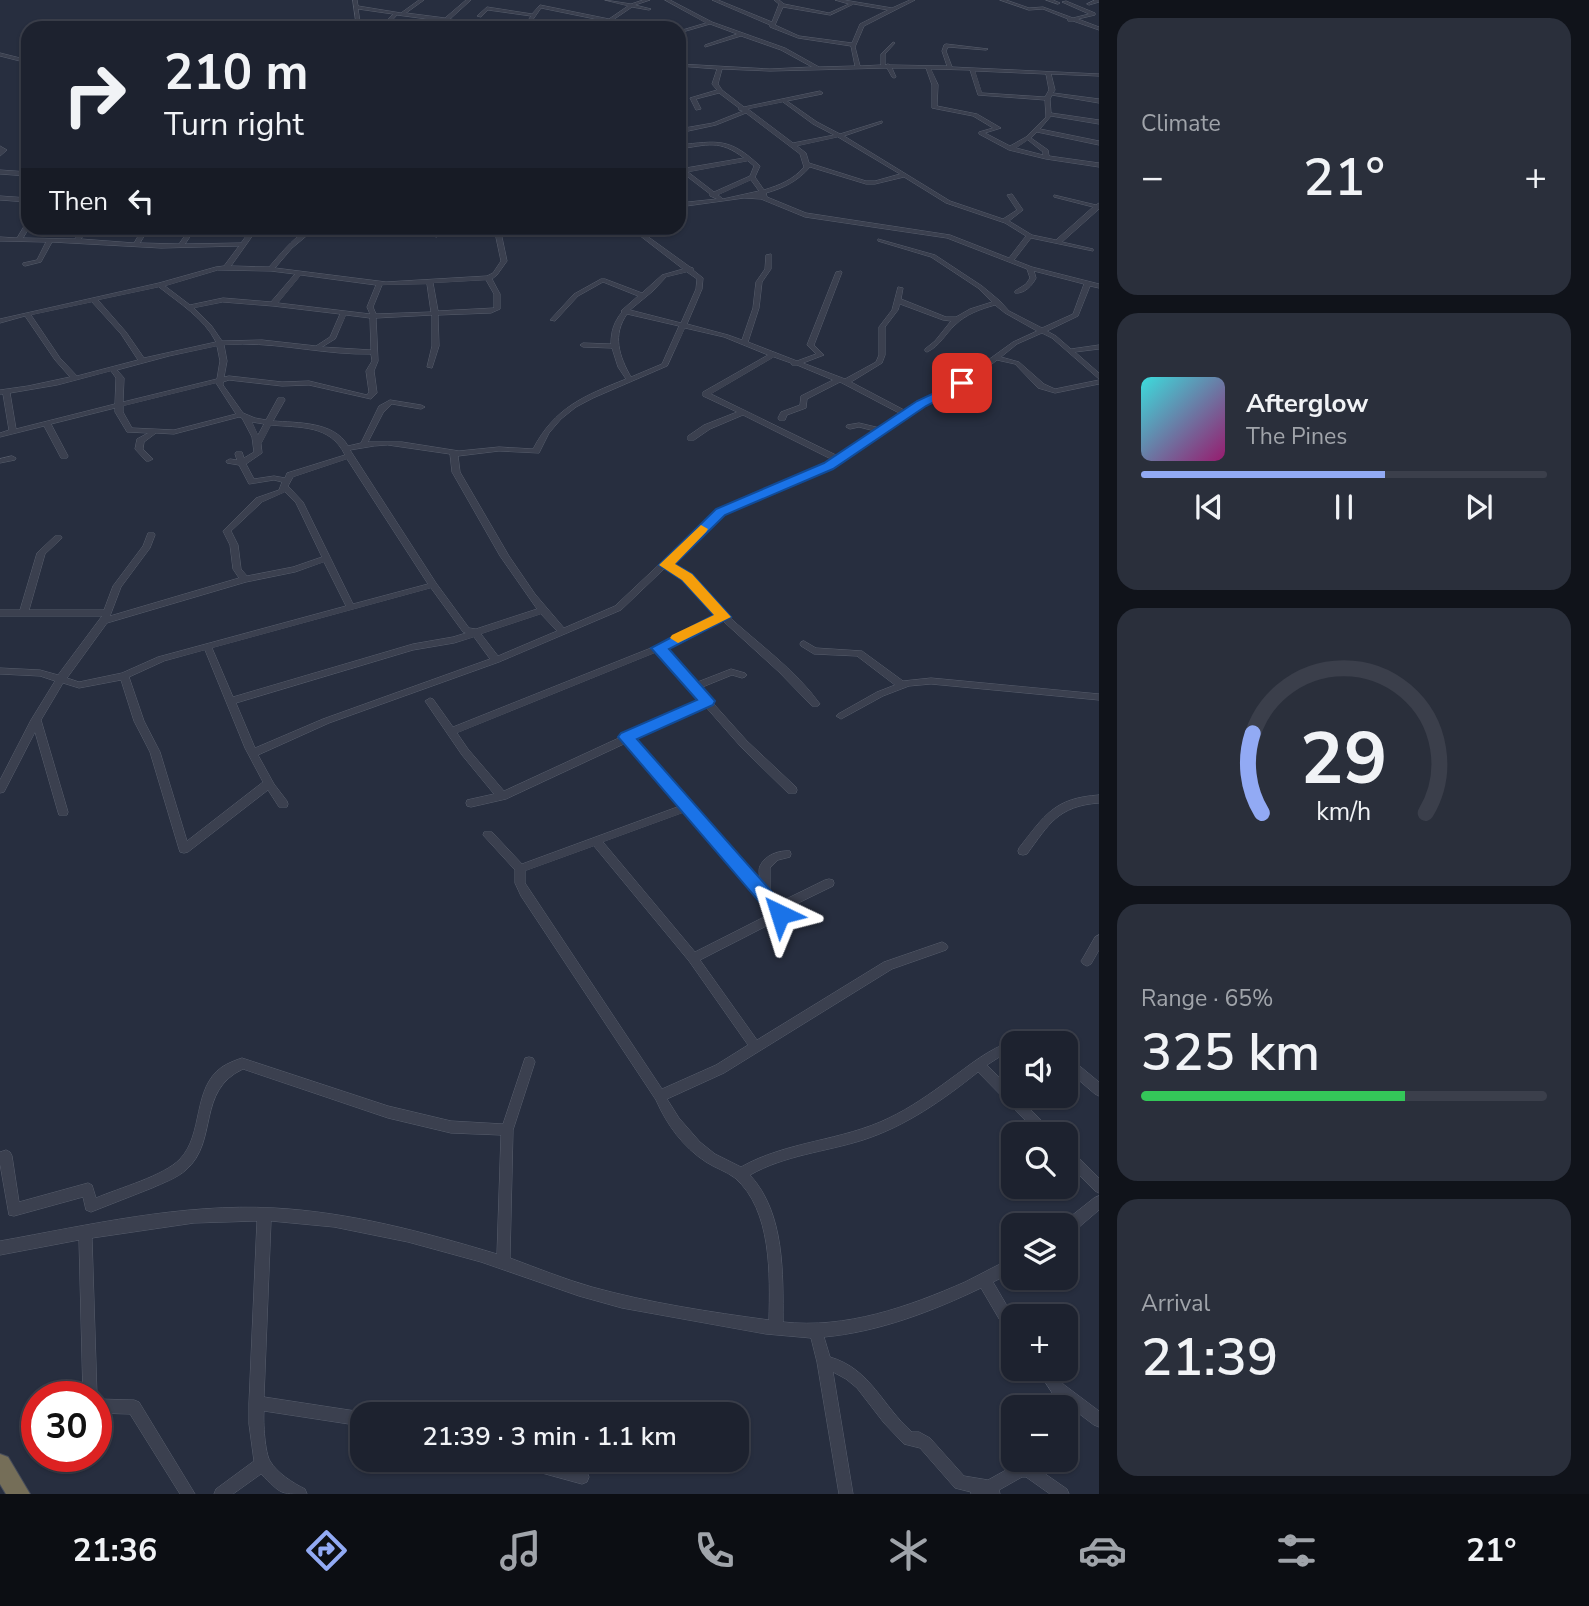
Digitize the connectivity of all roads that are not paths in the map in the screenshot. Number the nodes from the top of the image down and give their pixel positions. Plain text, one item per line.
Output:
1 (374, 0) edge
2 (422, 0) edge
3 (468, 0) edge
4 (547, 0) edge
5 (607, 0) edge
6 (648, 0) edge
7 (667, 0) edge
8 (715, 0) edge
9 (776, 0) edge
10 (837, 0) edge
11 (913, 0) edge
12 (1002, 0) edge
13 (1048, 0) edge
14 (1099, 0) edge
15 (1063, 2) edge
16 (356, 3) edge
17 (854, 3) junction
18 (633, 4) junction
19 (1089, 4) dead end
20 (781, 5) junction
21 (540, 6) junction
22 (478, 7) dead end
23 (364, 8) junction
24 (487, 8) junction
25 (1043, 8) junction
26 (649, 9) dead end
27 (893, 10) junction
28 (399, 13) junction
29 (533, 15) junction
30 (479, 16) dead end
31 (444, 20) junction
32 (1070, 20) junction
33 (358, 21) edge
34 (390, 21) edge
35 (452, 21) edge
36 (529, 21) edge
37 (710, 23) junction
38 (773, 24) junction
39 (1099, 29) edge
40 (686, 30) edge
41 (741, 34) junction
42 (893, 43) dead end
43 (853, 45) junction
44 (706, 46) dead end
45 (986, 49) dead end
46 (0, 54) edge
47 (21, 60) edge
48 (886, 65) junction
49 (686, 66) edge
50 (858, 67) junction
51 (928, 67) junction
52 (720, 68) junction
53 (817, 68) junction
54 (950, 68) junction
55 (972, 70) junction
56 (1048, 74) junction
57 (1099, 75) edge
58 (894, 77) dead end
59 (720, 91) junction
60 (820, 93) dead end
61 (1050, 97) junction
62 (1099, 101) edge
63 (785, 102) junction
64 (686, 103) edge
65 (693, 103) junction
66 (698, 109) dead end
67 (743, 111) junction
68 (1050, 114) junction
69 (880, 122) dead end
70 (1099, 122) edge
71 (686, 130) edge
72 (1035, 130) junction
73 (841, 135) junction
74 (1028, 138) junction
75 (1099, 143) edge
76 (792, 145) junction
77 (686, 146) edge
78 (0, 148) edge
79 (1011, 149) junction
80 (0, 154) edge
81 (1046, 157) junction
82 (750, 159) junction
83 (805, 164) junction
84 (1099, 165) edge
85 (686, 169) edge
86 (0, 172) edge
87 (21, 174) edge
88 (686, 174) edge
89 (904, 175) junction
90 (752, 177) junction
91 (762, 192) junction
92 (712, 195) junction
93 (1010, 195) dead end
94 (1055, 196) dead end
95 (746, 197) junction
96 (0, 198) edge
97 (21, 200) edge
98 (720, 200) junction
99 (771, 201) junction
100 (686, 204) edge
101 (1098, 206) edge
102 (1004, 221) junction
103 (22, 235) edge
104 (81, 235) edge
105 (142, 235) edge
106 (188, 235) edge
107 (248, 235) edge
108 (305, 235) edge
109 (498, 235) edge
110 (643, 235) edge
111 (1030, 236) junction
112 (0, 239) edge
113 (19, 240) junction
114 (880, 240) dead end
115 (50, 241) junction
116 (77, 241) junction
117 (1059, 241) junction
118 (240, 244) junction
119 (136, 245) junction
120 (180, 246) junction
121 (1091, 250) dead end
122 (769, 255) dead end
123 (1010, 261) junction
124 (25, 264) dead end
125 (227, 267) junction
126 (1030, 268) junction
127 (691, 269) junction
128 (271, 270) junction
129 (839, 272) dead end
130 (299, 273) junction
131 (488, 278) junction
132 (430, 282) junction
133 (379, 284) junction
134 (1087, 284) junction
135 (160, 285) junction
136 (1099, 286) edge
137 (900, 288) dead end
138 (1017, 292) dead end
139 (642, 295) junction
140 (93, 299) junction
141 (899, 302) junction
142 (998, 302) junction
143 (273, 304) junction
144 (190, 307) junction
145 (624, 311) junction
146 (344, 313) junction
147 (436, 313) junction
148 (27, 314) junction
149 (373, 316) junction
150 (958, 319) junction
151 (553, 320) dead end
152 (0, 321) edge
153 (683, 327) junction
154 (1042, 332) junction
155 (220, 343) junction
156 (744, 343) junction
157 (583, 345) dead end
158 (615, 346) junction
159 (315, 347) junction
160 (1099, 347) edge
161 (927, 350) dead end
162 (1070, 351) junction
163 (373, 352) junction
164 (771, 356) junction
165 (998, 358) junction
166 (142, 361) junction
167 (794, 364) junction
168 (430, 367) dead end
169 (113, 369) junction
170 (74, 377) junction
171 (1099, 377) edge
172 (220, 379) junction
173 (630, 381) junction
174 (843, 381) junction
175 (1099, 382) edge
176 (2, 392) edge
177 (372, 394) junction
178 (281, 400) dead end
179 (390, 402) junction
180 (119, 405) junction
181 (421, 407) dead end
182 (743, 412) junction
183 (906, 414) junction
184 (242, 416) junction
185 (782, 418) dead end
186 (269, 422) junction
187 (46, 423) junction
188 (850, 427) dead end
189 (883, 431) junction
190 (13, 432) junction
191 (154, 433) junction
192 (0, 435) edge
193 (691, 438) dead end
194 (258, 442) junction
195 (364, 443) junction
196 (348, 452) junction
197 (457, 453) junction
198 (64, 456) dead end
199 (12, 458) dead end
200 (240, 458) junction
201 (149, 459) dead end
202 (838, 459) junction
203 (0, 461) edge
204 (230, 461) dead end
205 (284, 483) junction
206 (151, 535) dead end
207 (58, 538) dead end
208 (326, 558) junction
209 (666, 565) junction
210 (245, 579) junction
211 (433, 585) junction
212 (346, 598) junction
213 (351, 608) junction
214 (338, 611) junction
215 (541, 611) junction
216 (0, 613) edge
217 (24, 613) junction
218 (106, 617) junction
219 (724, 617) junction
220 (475, 632) junction
221 (563, 632) junction
222 (804, 644) dead end
223 (208, 648) junction
224 (659, 648) junction
225 (496, 660) junction
226 (0, 671) edge
227 (742, 675) dead end
228 (124, 676) junction
229 (60, 680) junction
230 (907, 684) junction
231 (694, 687) junction
232 (1099, 697) edge
233 (232, 701) junction
234 (430, 701) dead end
235 (708, 701) junction
236 (815, 704) dead end
237 (841, 716) dead end
238 (36, 720) junction
239 (453, 731) junction
240 (626, 737) junction
241 (253, 753) junction
242 (268, 785) junction
243 (0, 789) edge
244 (792, 790) dead end
245 (502, 796) junction
246 (1099, 799) edge
247 (471, 803) dead end
248 (283, 804) dead end
249 (687, 807) junction
250 (63, 812) dead end
251 (488, 835) dead end
252 (595, 840) junction
253 (1023, 850) dead end
254 (786, 854) dead end
255 (520, 869) junction
256 (829, 883) dead end
257 (765, 896) junction
258 (780, 914) junction
259 (1099, 940) edge
260 (942, 947) dead end
261 (693, 958) junction
262 (1087, 961) dead end
263 (756, 1048) junction
264 (1001, 1053) edge
265 (529, 1062) dead end
266 (979, 1065) junction
267 (1078, 1072) edge
268 (1099, 1090) edge
269 (660, 1096) junction
270 (1035, 1122) edge
271 (507, 1130) junction
272 (0, 1157) edge
273 (1078, 1165) edge
274 (740, 1174) junction
275 (1099, 1187) edge
276 (1099, 1202) edge
277 (264, 1215) junction
278 (1078, 1219) edge
279 (85, 1233) junction
280 (0, 1248) edge
281 (503, 1263) junction
282 (1001, 1272) edge
283 (985, 1281) junction
284 (1001, 1308) edge
285 (776, 1328) junction
286 (816, 1331) junction
287 (824, 1362) junction
288 (90, 1381) edge
289 (1052, 1381) edge
290 (256, 1403) junction
291 (112, 1406) edge
292 (350, 1417) edge
293 (1099, 1420) edge
294 (262, 1464) junction
295 (0, 1465) edge
296 (564, 1472) edge
297 (582, 1477) dead end
298 (987, 1492) edge
299 (19, 1494) edge
300 (188, 1494) edge
301 (220, 1494) edge
302 (300, 1494) edge
303 (846, 1494) edge
304 (1062, 1494) edge

1 - 23 street
2 - 28 street
3 - 31 street
4 - 21 street
5 - 18 street
6 - 18 street
7 - 37 street
8 - 38 street
9 - 20 street
10 - 17 street
11 - 27 street
12 - 25 street
13 - 15 street
14 - 19 street
15 - 25 street
15 - 32 street
16 - 23 street
16 - 33 street
17 - 20 street
17 - 27 street
18 - 21 street
18 - 26 street
20 - 38 street
21 - 29 street
22 - 24 street
23 - 28 street
24 - 29 street
24 - 30 street
25 - 32 street
27 - 43 street
28 - 31 street
28 - 34 street
29 - 36 street
31 - 35 street
32 - 39 street
37 - 40 street
37 - 41 street
38 - 43 street
41 - 44 street
41 - 53 street
42 - 48 street
43 - 50 street
45 - 54 street
46 - 47 street
48 - 50 street
48 - 51 street
48 - 58 street
49 - 52 street
50 - 53 street
51 - 54 street
51 - 79 street
52 - 53 street
52 - 59 street
54 - 55 street
55 - 56 street
55 - 61 street
56 - 57 street
56 - 61 street
59 - 65 street
59 - 67 street
60 - 63 street
61 - 62 street
61 - 68 street
63 - 67 street
63 - 73 street
64 - 65 street
65 - 66 street
67 - 71 street
67 - 76 street
68 - 70 street
68 - 72 street
69 - 73 street
72 - 74 street
72 - 75 street
73 - 76 street
73 - 89 street
74 - 79 street
74 - 81 street
76 - 83 street
77 - 82 street
78 - 80 street
79 - 81 street
81 - 84 street
82 - 85 street
82 - 90 street
83 - 89 street
83 - 91 street
86 - 87 street
88 - 92 street
89 - 102 street
90 - 91 street
90 - 92 street
91 - 95 street
91 - 99 street
92 - 98 street
93 - 102 street
94 - 101 street
95 - 98 street
95 - 99 street
96 - 97 street
98 - 100 street
99 - 123 street
101 - 117 street
102 - 111 street
103 - 113 street
104 - 116 street
105 - 119 street
106 - 120 street
107 - 118 street
108 - 128 street
109 - 131 street
110 - 127 street
111 - 117 street
111 - 123 street
112 - 113 street
113 - 115 street
114 - 142 street
115 - 116 street
115 - 124 street
116 - 119 street
117 - 121 street
118 - 120 street
118 - 125 street
119 - 120 street
122 - 156 street
123 - 126 street
125 - 128 street
125 - 135 street
126 - 134 street
126 - 138 street
127 - 139 street
127 - 153 street
128 - 130 street
129 - 167 street
130 - 133 street
130 - 143 street
131 - 132 street
131 - 147 street
132 - 133 street
132 - 147 street
133 - 149 street
134 - 136 street
134 - 154 street
135 - 140 street
135 - 144 street
137 - 141 street
139 - 145 street
139 - 151 street
140 - 148 street
140 - 166 street
141 - 150 street
141 - 174 street
142 - 150 street
142 - 154 street
143 - 144 street
143 - 146 street
144 - 155 street
145 - 153 street
145 - 158 street
146 - 149 street
146 - 159 street
147 - 149 street
147 - 168 street
148 - 152 street
148 - 170 street
149 - 163 street
150 - 161 street
153 - 156 street
153 - 173 street
154 - 162 street
154 - 165 street
155 - 159 street
155 - 166 street
155 - 172 street
156 - 164 street
157 - 158 street
158 - 173 street
159 - 163 street
160 - 162 street
162 - 171 street
163 - 177 street
164 - 167 street
164 - 182 street
165 - 175 street
165 - 183 street
166 - 169 street
167 - 174 street
169 - 170 street
169 - 180 street
170 - 176 street
172 - 177 street
172 - 180 street
172 - 184 street
173 - 197 street
174 - 183 street
174 - 185 street
176 - 190 street
177 - 179 street
178 - 186 street
179 - 181 street
179 - 195 street
180 - 187 street
180 - 191 street
182 - 193 street
182 - 202 street
183 - 189 street
184 - 186 street
184 - 191 street
184 - 194 street
186 - 194 street
186 - 196 street
187 - 190 street
187 - 198 street
188 - 189 street
189 - 202 street
190 - 192 street
191 - 201 street
194 - 200 street
195 - 196 street
195 - 197 street
196 - 205 street
196 - 211 street
197 - 215 street
199 - 203 street
200 - 204 street
200 - 205 street
202 - 209 street
205 - 208 street
205 - 210 street
206 - 218 street
207 - 217 street
208 - 210 street
208 - 212 street
209 - 219 street
209 - 221 street
210 - 218 street
211 - 213 street
211 - 220 street
212 - 213 street
212 - 214 street
213 - 214 street
214 - 223 street
215 - 220 street
215 - 221 street
216 - 217 street
217 - 218 street
218 - 229 street
219 - 224 street
219 - 236 street
220 - 225 street
220 - 233 street
221 - 225 street
222 - 230 street
223 - 228 street
223 - 233 street
224 - 231 street
224 - 239 street
225 - 241 street
226 - 229 street
227 - 231 street
228 - 229 street
228 - 242 street
229 - 238 street
230 - 232 street
230 - 237 street
231 - 235 street
233 - 241 street
234 - 239 street
235 - 240 street
235 - 244 street
238 - 243 street
238 - 250 street
239 - 245 street
240 - 245 street
240 - 249 street
241 - 242 street
242 - 248 street
245 - 247 street
246 - 253 street
249 - 252 street
249 - 257 street
251 - 255 street
252 - 255 street
252 - 261 street
254 - 257 street
255 - 269 street
256 - 258 street
257 - 258 street
258 - 261 street
259 - 262 street
260 - 263 street
261 - 263 street
263 - 269 street
264 - 266 street
265 - 271 street
266 - 270 street
266 - 274 street
267 - 268 street
269 - 274 street
271 - 272 street
271 - 281 street
273 - 275 street
274 - 285 street
276 - 278 street
277 - 279 street
277 - 281 street
277 - 290 street
279 - 280 street
279 - 288 street
281 - 285 street
282 - 283 street
283 - 284 street
283 - 286 street
285 - 286 street
286 - 287 street
287 - 298 street
287 - 303 street
289 - 293 street
290 - 292 street
290 - 294 street
291 - 300 street
294 - 301 street
294 - 302 street
295 - 299 highway
296 - 297 street
298 - 304 street

